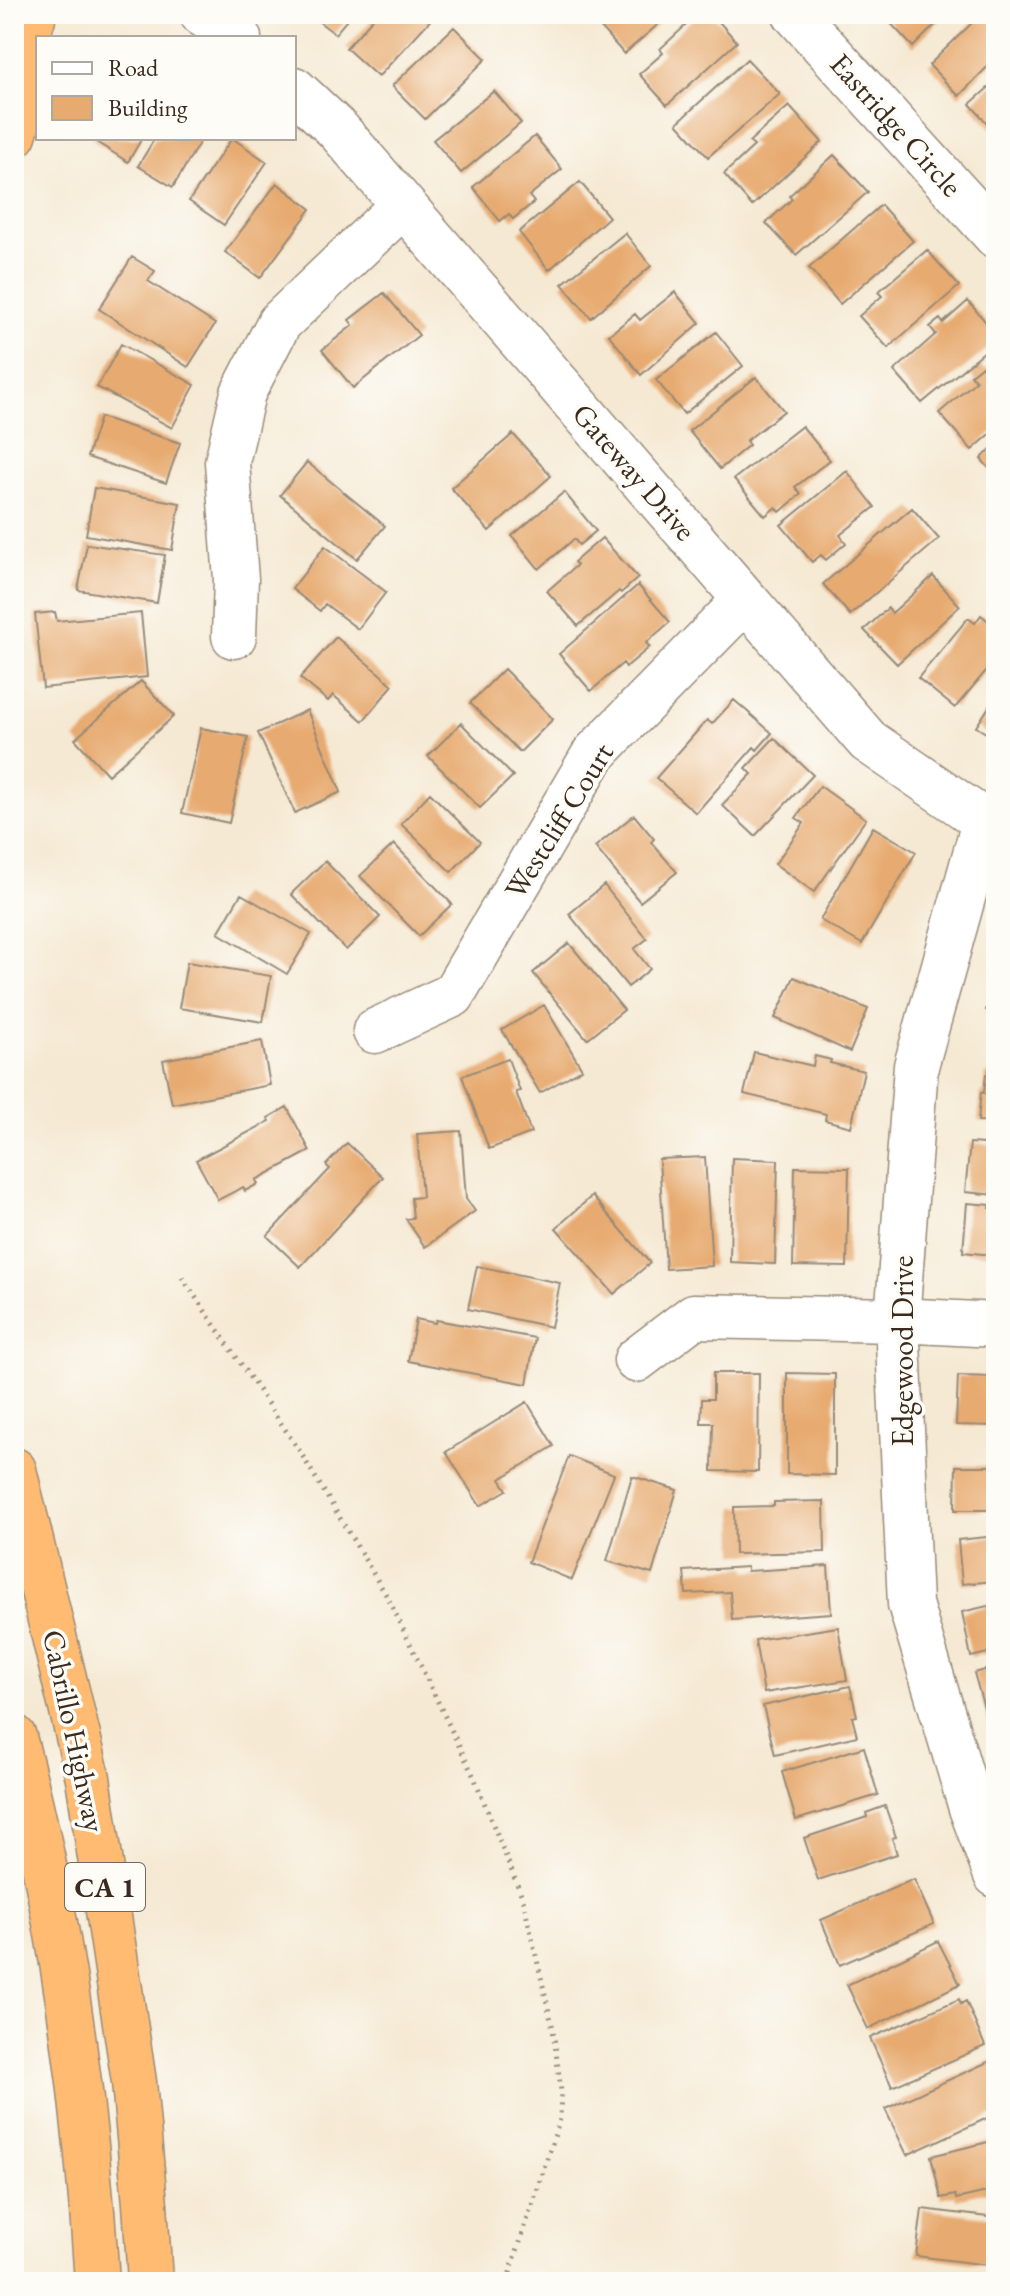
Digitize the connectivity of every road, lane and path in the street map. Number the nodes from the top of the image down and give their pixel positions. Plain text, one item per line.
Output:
1 (202, 14) edge
2 (795, 14) edge
3 (236, 36) edge
4 (36, 41) edge
5 (36, 50) edge
6 (14, 84) edge
7 (296, 91) edge
8 (14, 135) edge
9 (403, 205) junction
10 (996, 236) edge
11 (745, 600) junction
12 (234, 636) dead end
13 (990, 826) edge
14 (375, 1031) dead end
15 (182, 1277) dead end
16 (897, 1320) junction
17 (996, 1325) edge
18 (636, 1360) dead end
19 (14, 1470) edge
20 (14, 1737) edge
21 (996, 1875) edge
22 (97, 2282) edge
23 (150, 2282) edge
24 (507, 2282) edge

1 - 3 street
2 - 10 street, Eastridge Circle
4 - 6 highway
5 - 8 highway
7 - 9 street, Gateway Drive
9 - 11 street, Gateway Drive
9 - 12 street
11 - 13 street, Gateway Drive
11 - 14 street, Westcliff Court
13 - 16 street, Edgewood Drive
15 - 24 path
16 - 17 street
16 - 18 street
16 - 21 street, Edgewood Drive
19 - 23 highway, Cabrillo Highway / CA 1
20 - 22 highway, Cabrillo Highway / CA 1

